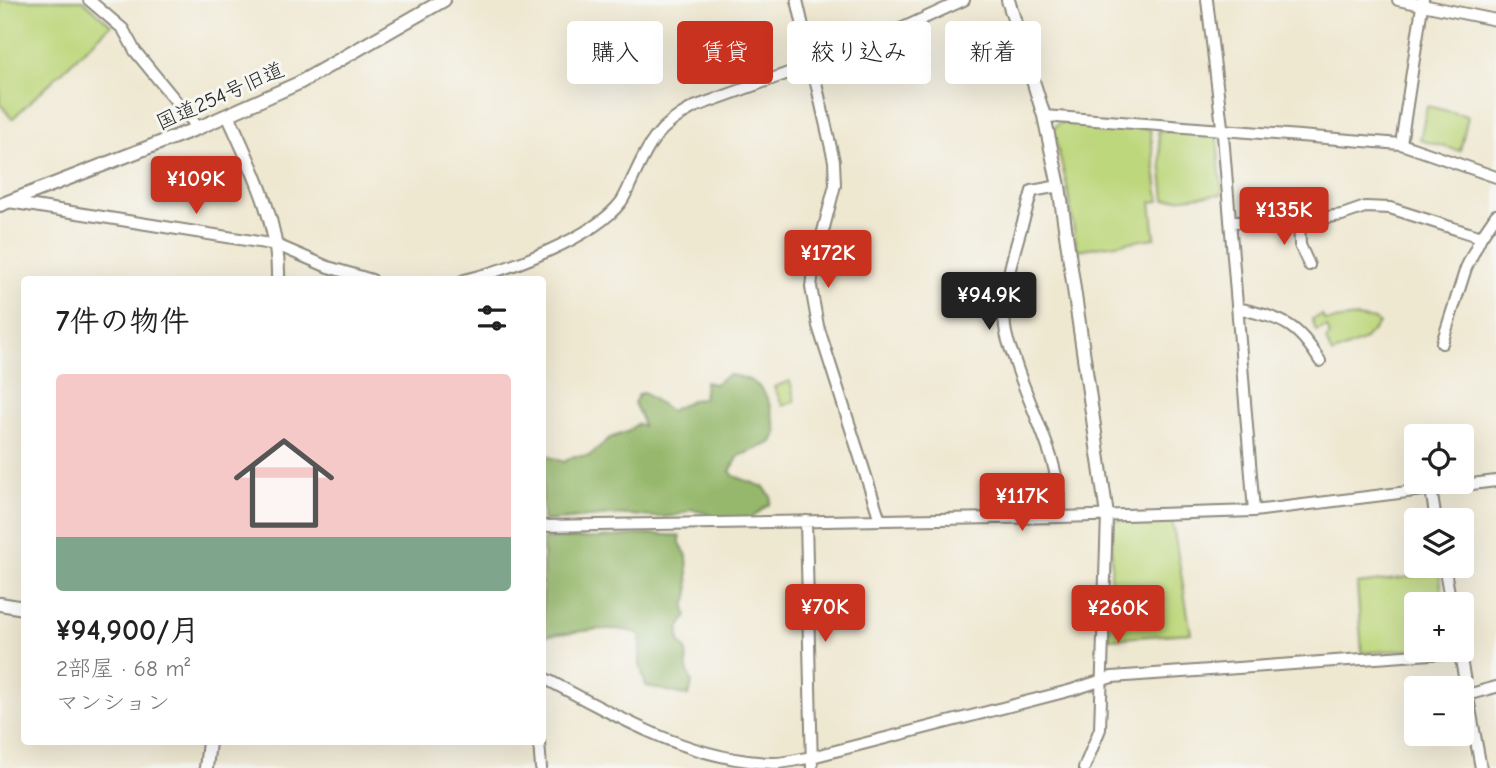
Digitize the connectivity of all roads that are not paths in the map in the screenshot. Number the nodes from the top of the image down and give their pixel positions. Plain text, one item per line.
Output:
1 (89, 0) edge
2 (444, 0) edge
3 (797, 0) edge
4 (964, 0) edge
5 (1008, 0) edge
6 (1207, 0) edge
7 (1398, 0) edge
8 (1424, 3) edge
9 (1496, 20) edge
10 (802, 21) edge
11 (918, 21) edge
12 (787, 72) edge
13 (817, 84) edge
14 (228, 115) junction
15 (1044, 116) junction
16 (198, 128) junction
17 (1223, 129) junction
18 (1401, 144) junction
19 (1496, 177) edge
20 (1059, 186) junction
21 (3, 203) edge
22 (1496, 215) edge
23 (1298, 220) junction
24 (1230, 222) junction
25 (1481, 237) junction
26 (277, 245) junction
27 (1309, 265) dead end
28 (278, 276) edge
29 (358, 276) edge
30 (483, 276) edge
31 (1237, 308) junction
32 (1442, 343) dead end
33 (1321, 361) dead end
34 (1496, 481) edge
35 (1474, 484) edge
36 (1404, 493) edge
37 (1254, 511) junction
38 (1107, 515) junction
39 (1060, 517) junction
40 (880, 520) junction
41 (806, 521) junction
42 (546, 526) edge
43 (0, 604) edge
44 (21, 608) edge
45 (1404, 655) edge
46 (546, 679) edge
47 (1101, 680) junction
48 (1496, 687) edge
49 (1474, 693) edge
50 (1474, 732) edge
51 (209, 745) edge
52 (539, 745) edge
53 (812, 762) edge
54 (206, 768) edge
55 (541, 768) edge
56 (1084, 768) edge
57 (1481, 768) edge

1 - 16 street
2 - 14 street, 国道254号旧道
3 - 10 street
4 - 11 street
5 - 15 street
6 - 17 street
7 - 8 street
8 - 9 street
8 - 18 street
12 - 30 street
13 - 40 street
14 - 16 street, 国道254号旧道
14 - 26 street
15 - 17 street
15 - 20 street
16 - 21 street, 国道254号旧道
17 - 18 street
17 - 24 street
18 - 19 street
20 - 38 street
20 - 39 street
21 - 26 street
22 - 25 street
23 - 24 street
23 - 25 street
23 - 27 street
24 - 31 street
25 - 32 street
26 - 28 street
26 - 29 street
31 - 33 street
31 - 37 street
34 - 35 street
36 - 37 street
37 - 38 street
38 - 39 street
38 - 47 street
39 - 40 street
40 - 41 street
41 - 42 street
41 - 53 street
43 - 44 street
45 - 47 street
46 - 53 street
47 - 53 street
47 - 56 street
48 - 49 street
50 - 57 street
51 - 54 street
52 - 55 street

